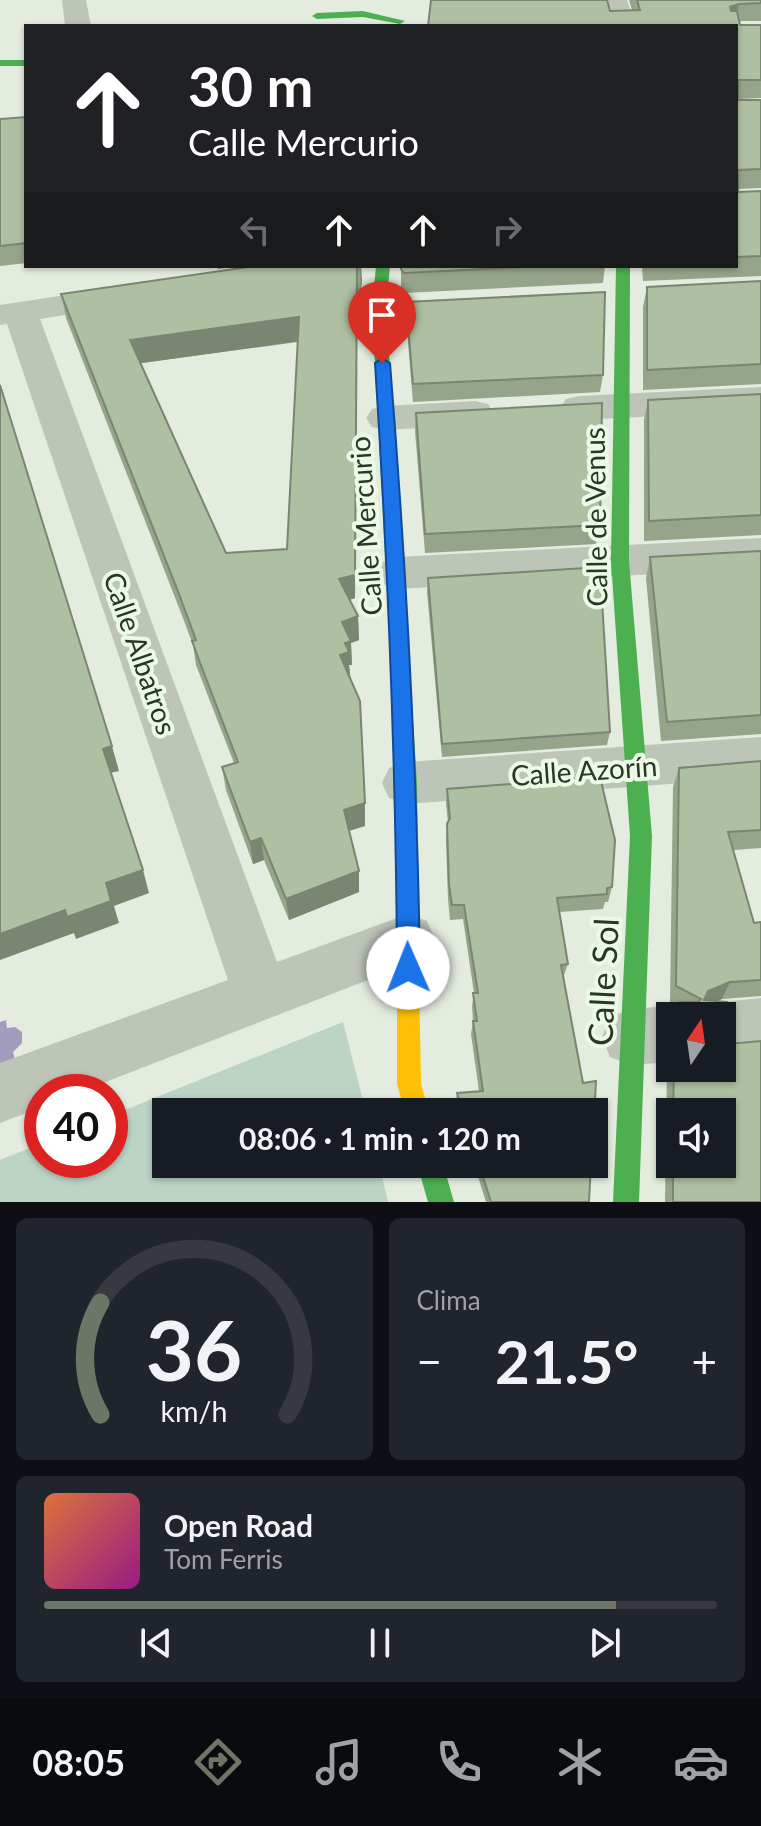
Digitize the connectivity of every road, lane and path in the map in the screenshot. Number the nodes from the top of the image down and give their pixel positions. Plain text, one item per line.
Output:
1 (74, 0) edge
2 (353, 0) edge
3 (360, 0) edge
4 (615, 0) edge
5 (319, 19) edge
6 (78, 24) edge
7 (402, 24) edge
8 (621, 24) edge
9 (0, 53) edge
10 (24, 53) edge
11 (0, 63) edge
12 (24, 63) edge
13 (384, 268) edge
14 (623, 288) edge
15 (161, 291) edge
16 (10, 313) edge
17 (761, 399) edge
18 (621, 406) junction
19 (385, 418) junction
20 (761, 553) edge
21 (620, 561) junction
22 (397, 573) junction
23 (761, 757) edge
24 (637, 766) junction
25 (407, 783) junction
26 (408, 939) junction
27 (261, 995) junction
28 (761, 1026) edge
29 (736, 1029) edge
30 (650, 1036) edge
31 (0, 1093) edge
32 (413, 1098) edge
33 (434, 1178) edge
34 (441, 1202) edge
35 (626, 1202) edge

1 - 6 street
2 - 5 street
3 - 7 street
4 - 8 street
5 - 7 street
9 - 10 street
11 - 12 street
13 - 19 street, Calle Mercurio
14 - 18 street, Calle de Venus
15 - 16 street
16 - 27 street, Calle Albatros
17 - 18 street
18 - 19 street
18 - 21 street, Calle de Venus
19 - 22 street, Calle Mercurio
20 - 21 street
21 - 22 street
21 - 24 street, Calle de Venus
22 - 25 street, Calle Mercurio
23 - 24 street, Calle Azorín
24 - 25 street, Calle Azorín
24 - 30 street, Calle Sol
25 - 26 street, Calle Mercurio
26 - 27 street
26 - 32 street, Calle Mercurio
27 - 31 street
28 - 29 street
30 - 35 street, Calle Sol
33 - 34 street

